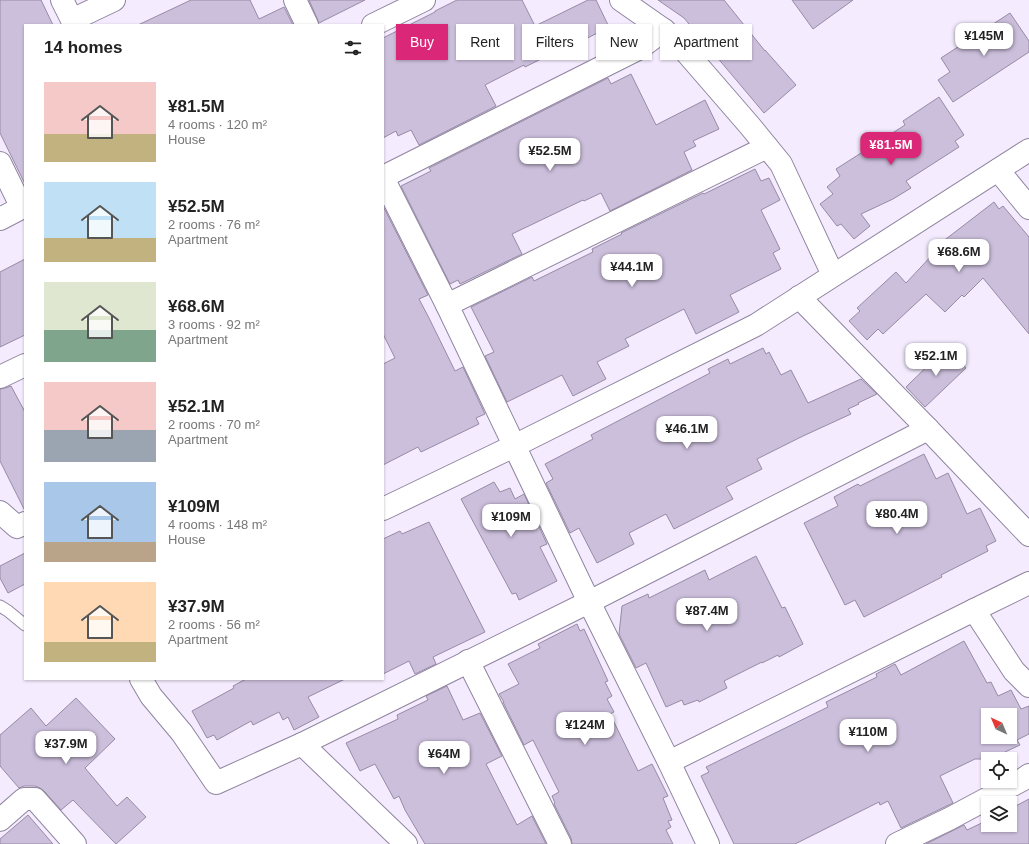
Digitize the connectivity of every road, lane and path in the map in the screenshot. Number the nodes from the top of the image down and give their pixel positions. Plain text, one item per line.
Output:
1 (62, 0) edge
2 (114, 0) edge
3 (295, 0) edge
4 (424, 0) edge
5 (621, 0) edge
6 (307, 24) edge
7 (374, 24) edge
8 (660, 27) edge
9 (660, 33) edge
10 (693, 60) edge
11 (767, 147) junction
12 (1029, 150) edge
13 (0, 163) edge
14 (998, 170) junction
15 (384, 176) edge
16 (384, 179) edge
17 (24, 207) edge
18 (1029, 208) edge
19 (0, 218) edge
20 (833, 275) junction
21 (800, 297) junction
22 (447, 305) junction
23 (24, 365) edge
24 (0, 377) edge
25 (928, 429) junction
26 (514, 446) junction
27 (384, 506) edge
28 (0, 512) edge
29 (24, 524) edge
30 (1029, 535) edge
31 (1029, 583) edge
32 (589, 602) junction
33 (0, 606) edge
34 (974, 610) junction
35 (24, 624) edge
36 (468, 661) junction
37 (142, 680) edge
38 (1029, 686) edge
39 (302, 744) junction
40 (669, 762) junction
41 (1029, 775) edge
42 (0, 820) edge
43 (75, 844) edge
44 (406, 844) edge
45 (560, 844) edge
46 (708, 844) edge
47 (897, 844) edge

1 - 2 street
3 - 6 street
4 - 7 street
5 - 8 street
9 - 15 street
10 - 11 street
11 - 20 street
11 - 22 street
12 - 14 street
13 - 17 street
14 - 18 street
14 - 20 street
16 - 22 street
17 - 19 street
20 - 21 street
21 - 25 street
21 - 26 street
22 - 26 street
23 - 24 street
25 - 30 street
25 - 32 street
26 - 27 street
26 - 32 street
28 - 29 street
31 - 34 street
32 - 36 street
32 - 40 street
33 - 35 lane
34 - 38 street
34 - 40 street
36 - 39 street
36 - 45 street
37 - 39 street
39 - 44 street
40 - 46 street
41 - 47 street
42 - 43 street

